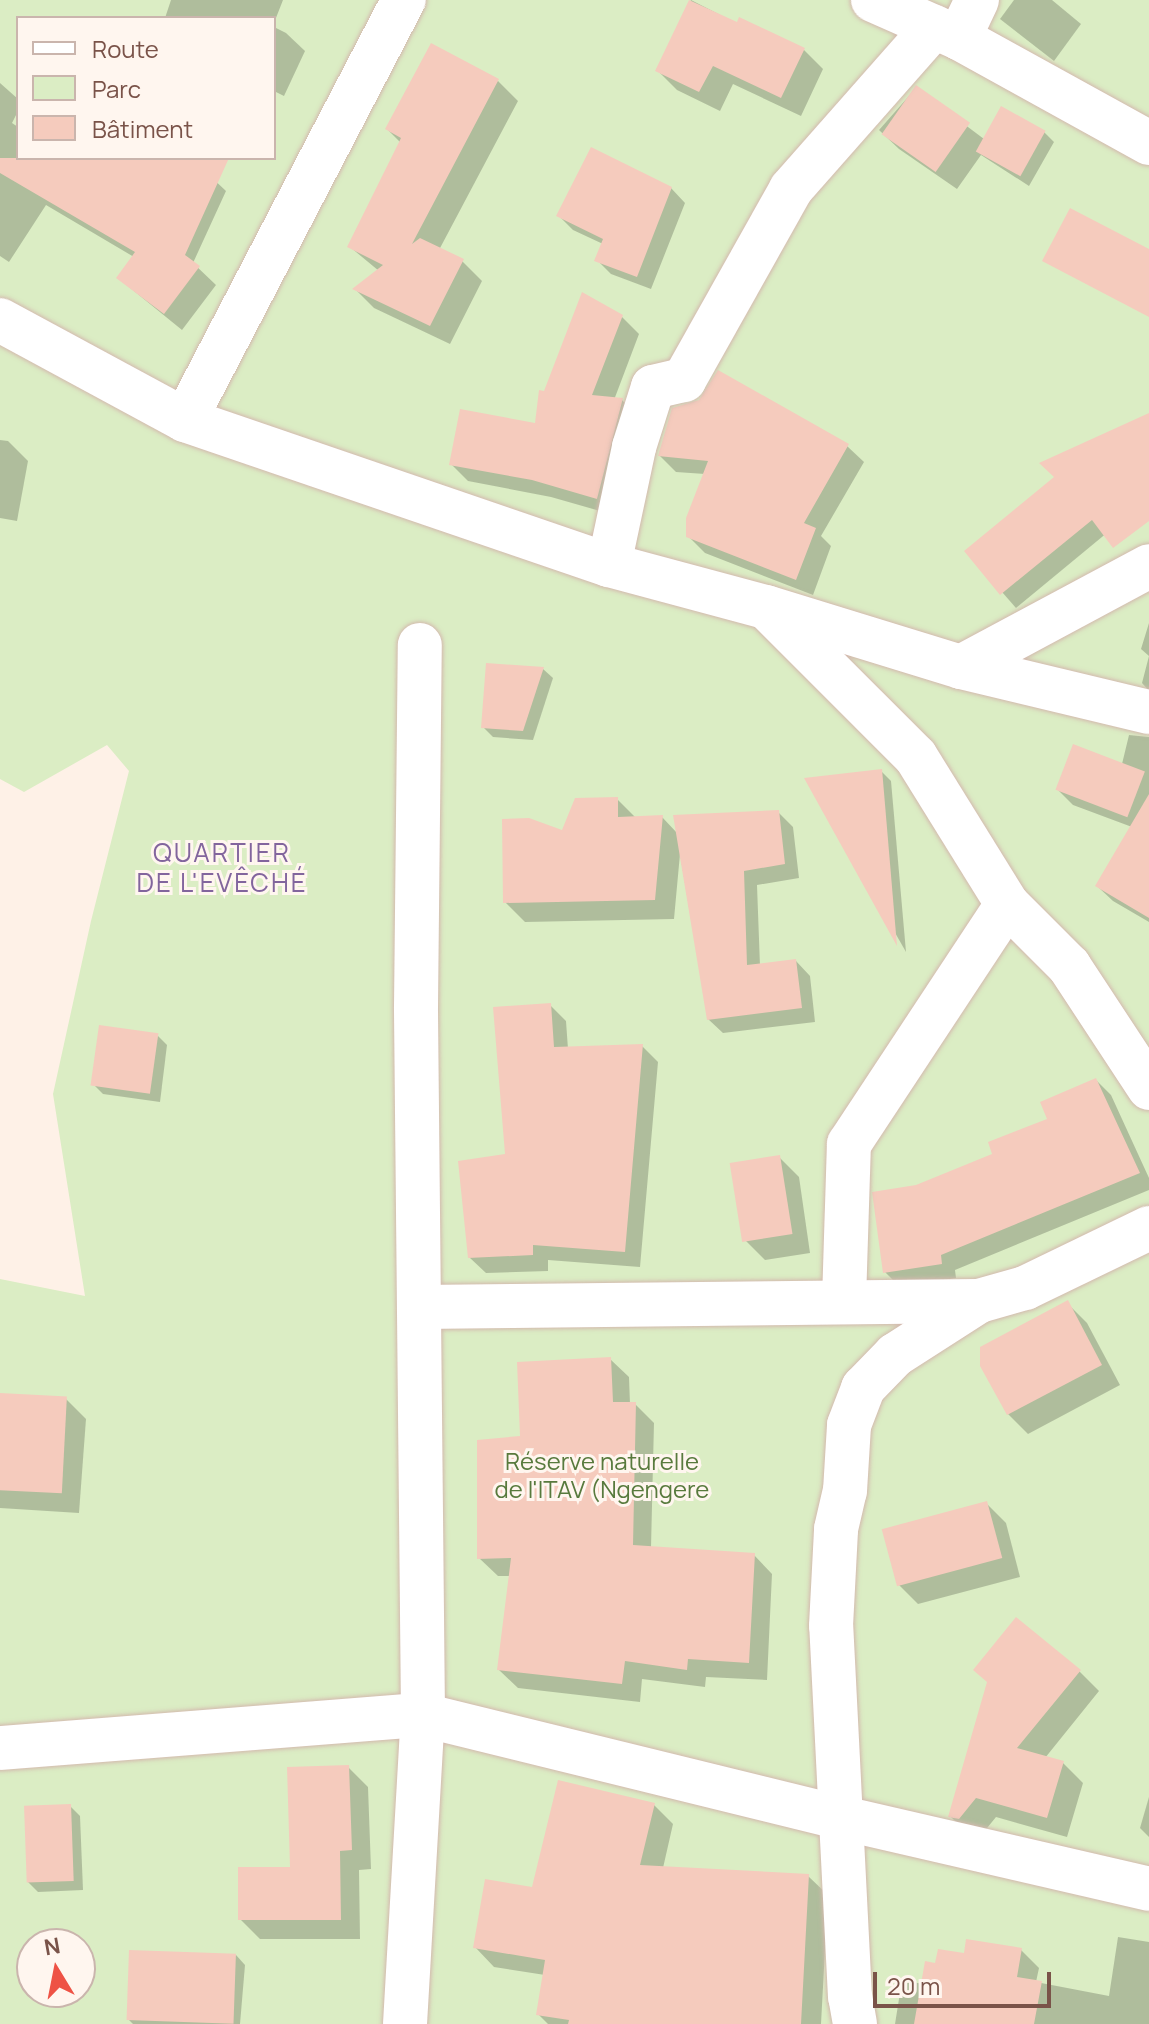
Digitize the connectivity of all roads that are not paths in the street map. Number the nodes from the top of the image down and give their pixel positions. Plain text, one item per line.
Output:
1 (404, 0) edge
2 (873, 0) edge
3 (957, 22) edge
4 (1149, 143) edge
5 (0, 320) edge
6 (185, 420) junction
7 (609, 565) junction
8 (1149, 566) edge
9 (766, 607) junction
10 (420, 645) dead end
11 (961, 667) junction
12 (1149, 712) edge
13 (1007, 904) junction
14 (1149, 1088) edge
15 (1149, 1228) edge
16 (844, 1301) junction
17 (979, 1301) junction
18 (419, 1307) junction
19 (423, 1715) junction
20 (0, 1748) edge
21 (842, 1818) junction
22 (1149, 1889) edge
23 (405, 2024) edge
24 (855, 2024) edge

1 - 6 street
2 - 3 street
3 - 4 street
3 - 7 street
5 - 6 street
6 - 7 street
7 - 9 street
8 - 11 street
9 - 11 street
9 - 13 street
10 - 18 street
11 - 12 street
13 - 14 street
13 - 16 street
15 - 17 street
16 - 17 street
16 - 18 street
17 - 21 street
18 - 19 street
19 - 20 street
19 - 21 street
19 - 23 street
21 - 22 street
21 - 24 street

